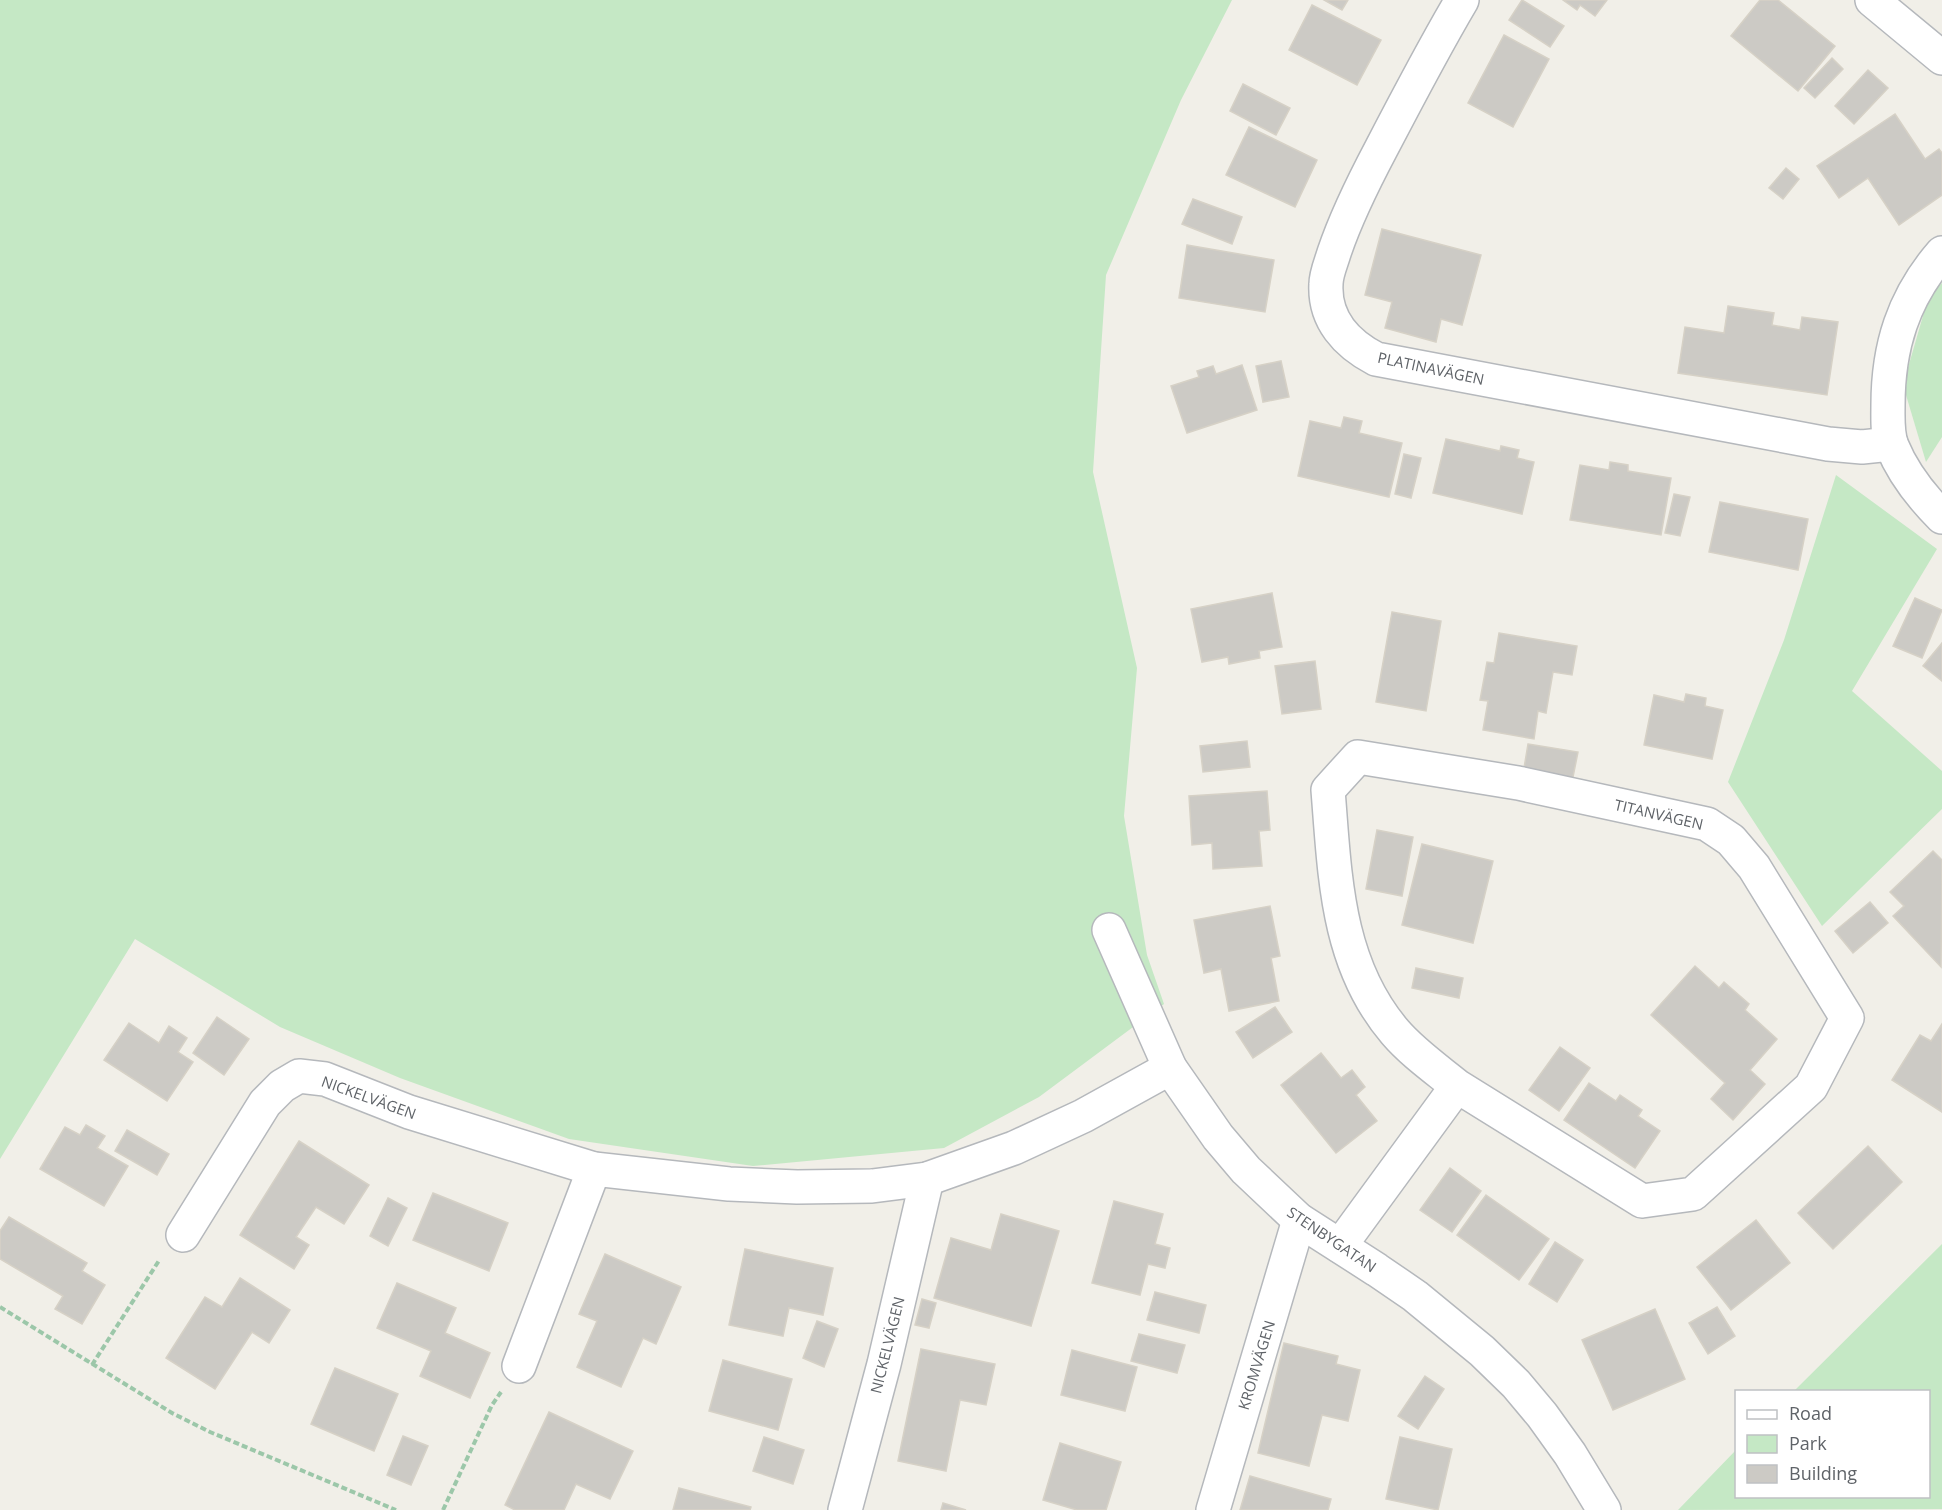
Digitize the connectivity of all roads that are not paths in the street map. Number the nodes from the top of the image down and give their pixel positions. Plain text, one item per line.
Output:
1 (1462, 0) edge
2 (1872, 0) edge
3 (1942, 58) edge
4 (1942, 253) edge
5 (1891, 444) junction
6 (1942, 517) edge
7 (1109, 930) dead end
8 (1170, 1068) junction
9 (1456, 1086) junction
10 (594, 1169) junction
11 (927, 1179) junction
12 (1299, 1220) junction
13 (183, 1235) road end
14 (1340, 1246) junction
15 (519, 1366) road end
16 (845, 1510) edge
17 (1213, 1510) edge
18 (1604, 1510) edge

1 - 5 street, PLATINAVÄGEN
2 - 3 street
4 - 5 street
5 - 6 street
7 - 8 street, STENBYGATAN
8 - 11 street, NICKELVÄGEN
8 - 12 street, STENBYGATAN
9 - 9 street, TITANVÄGEN
9 - 14 street
10 - 11 street, NICKELVÄGEN
10 - 13 street, NICKELVÄGEN
10 - 15 street
11 - 16 street, NICKELVÄGEN
12 - 14 street, STENBYGATAN
12 - 17 street, KROMVÄGEN
14 - 18 street, STENBYGATAN

